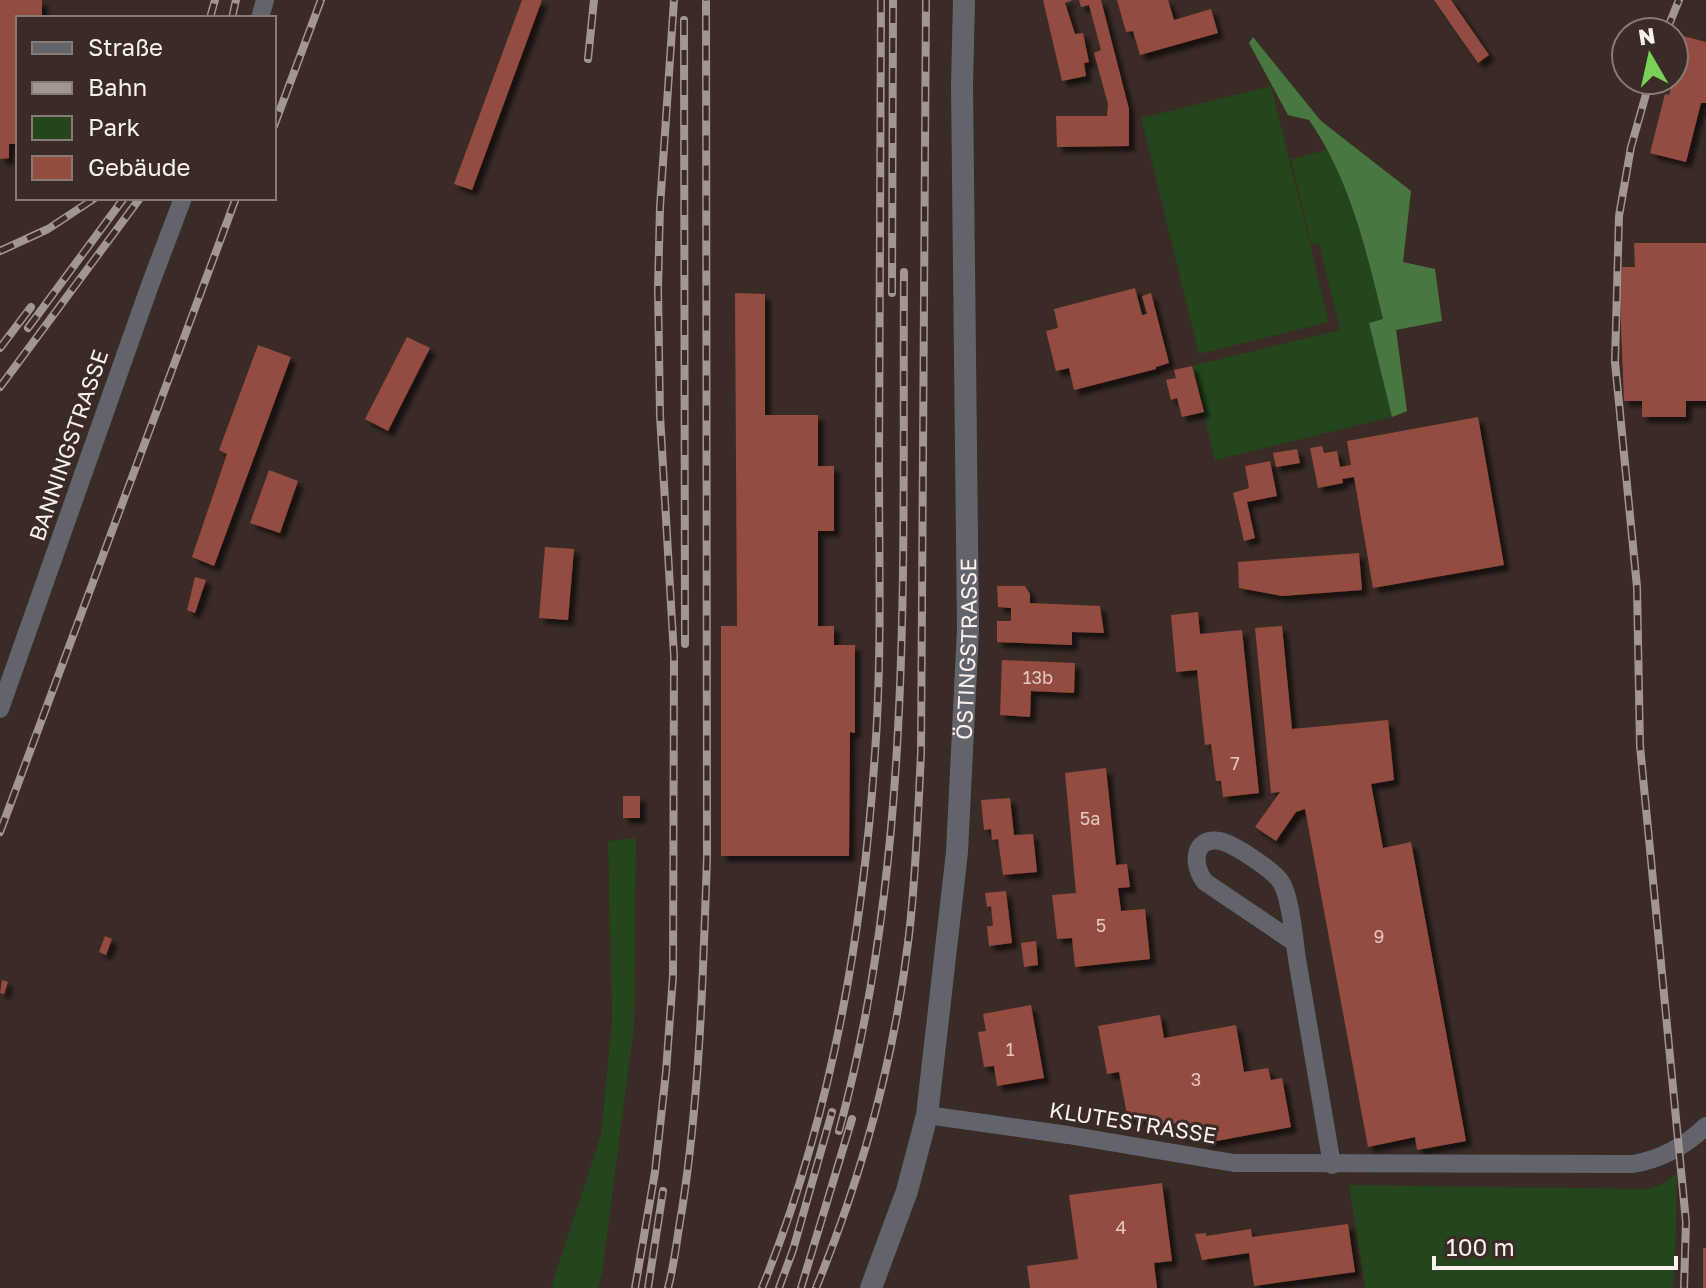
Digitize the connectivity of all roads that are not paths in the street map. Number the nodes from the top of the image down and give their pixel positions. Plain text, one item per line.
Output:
1 (964, 0) edge
2 (182, 200) edge
3 (0, 709) edge
4 (1294, 942) junction
5 (927, 1115) junction
6 (1706, 1126) edge
7 (1332, 1165) junction
8 (871, 1288) edge

1 - 5 street, ÖSTINGSTRASSE
2 - 3 street, BANNINGSTRASSE
4 - 4 street
4 - 7 street
5 - 7 street, KLUTESTRASSE
5 - 8 street, ÖSTINGSTRASSE
6 - 7 street, KLUTESTRASSE

